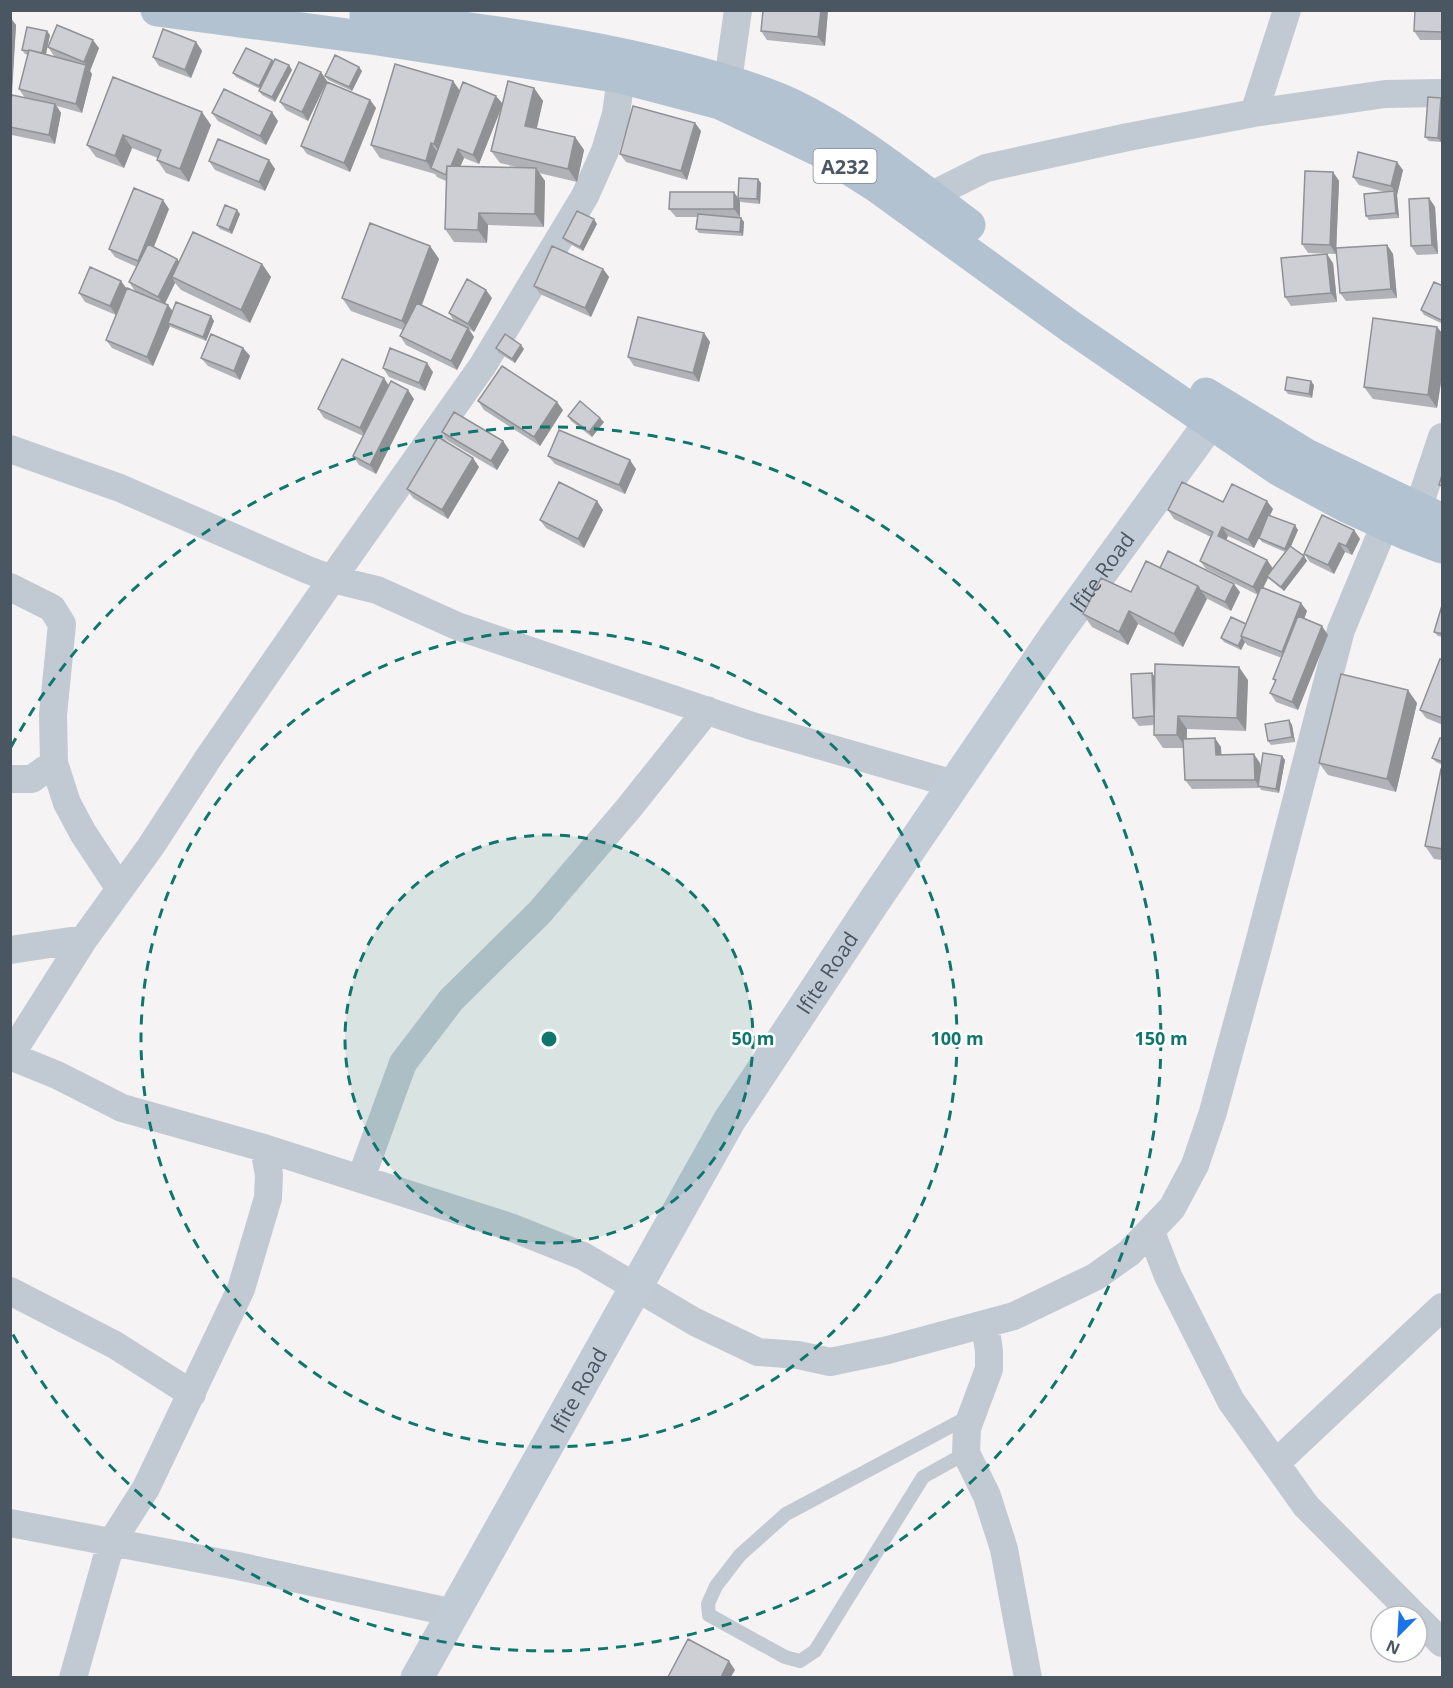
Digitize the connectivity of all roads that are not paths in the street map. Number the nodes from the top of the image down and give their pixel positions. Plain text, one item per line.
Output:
1 (158, 10) edge
2 (333, 10) edge
3 (738, 10) edge
4 (1287, 10) edge
5 (621, 77) junction
6 (728, 81) junction
7 (1443, 93) edge
8 (1254, 113) junction
9 (930, 196) junction
10 (1210, 423) junction
11 (1443, 437) edge
12 (10, 449) edge
13 (1410, 517) edge
14 (1443, 548) edge
15 (332, 579) junction
16 (10, 587) edge
17 (707, 710) junction
18 (54, 763) junction
19 (10, 779) edge
20 (954, 784) junction
21 (120, 889) junction
22 (84, 939) junction
23 (10, 950) edge
24 (11, 1056) edge
25 (264, 1148) junction
26 (361, 1178) junction
27 (1151, 1232) junction
28 (636, 1287) junction
29 (10, 1291) edge
30 (1443, 1307) edge
31 (985, 1324) junction
32 (192, 1394) junction
33 (972, 1415) junction
34 (966, 1453) junction
35 (1276, 1463) junction
36 (10, 1523) edge
37 (111, 1543) junction
38 (1403, 1604) edge
39 (454, 1613) junction
40 (1429, 1630) edge
41 (1443, 1643) edge
42 (73, 1677) edge
43 (417, 1677) edge
44 (1028, 1677) edge

1 - 5 main road, A232
2 - 6 main road, A232
3 - 6 street
4 - 8 street
5 - 10 main road, A232
5 - 15 street
6 - 9 main road, A232
7 - 8 street
8 - 9 street
9 - 13 main road, A232
10 - 13 main road, A232
10 - 20 street, Ifite Road
11 - 13 street
12 - 15 street
13 - 14 main road, A232
13 - 27 street
15 - 17 street
15 - 21 street
16 - 18 street
17 - 20 street
17 - 26 street
18 - 19 street
18 - 21 street
20 - 28 street, Ifite Road
21 - 22 street
22 - 23 street
22 - 24 street
24 - 25 street
25 - 26 street
25 - 32 street
26 - 28 street
27 - 31 street
27 - 35 street
28 - 31 street
28 - 39 street, Ifite Road
29 - 32 street
30 - 35 street
31 - 33 street
32 - 37 street
33 - 34 street
33 - 34 lane
34 - 44 street
35 - 38 street
36 - 37 street
37 - 39 street
37 - 42 street
39 - 43 street, Ifite Road
40 - 41 street

